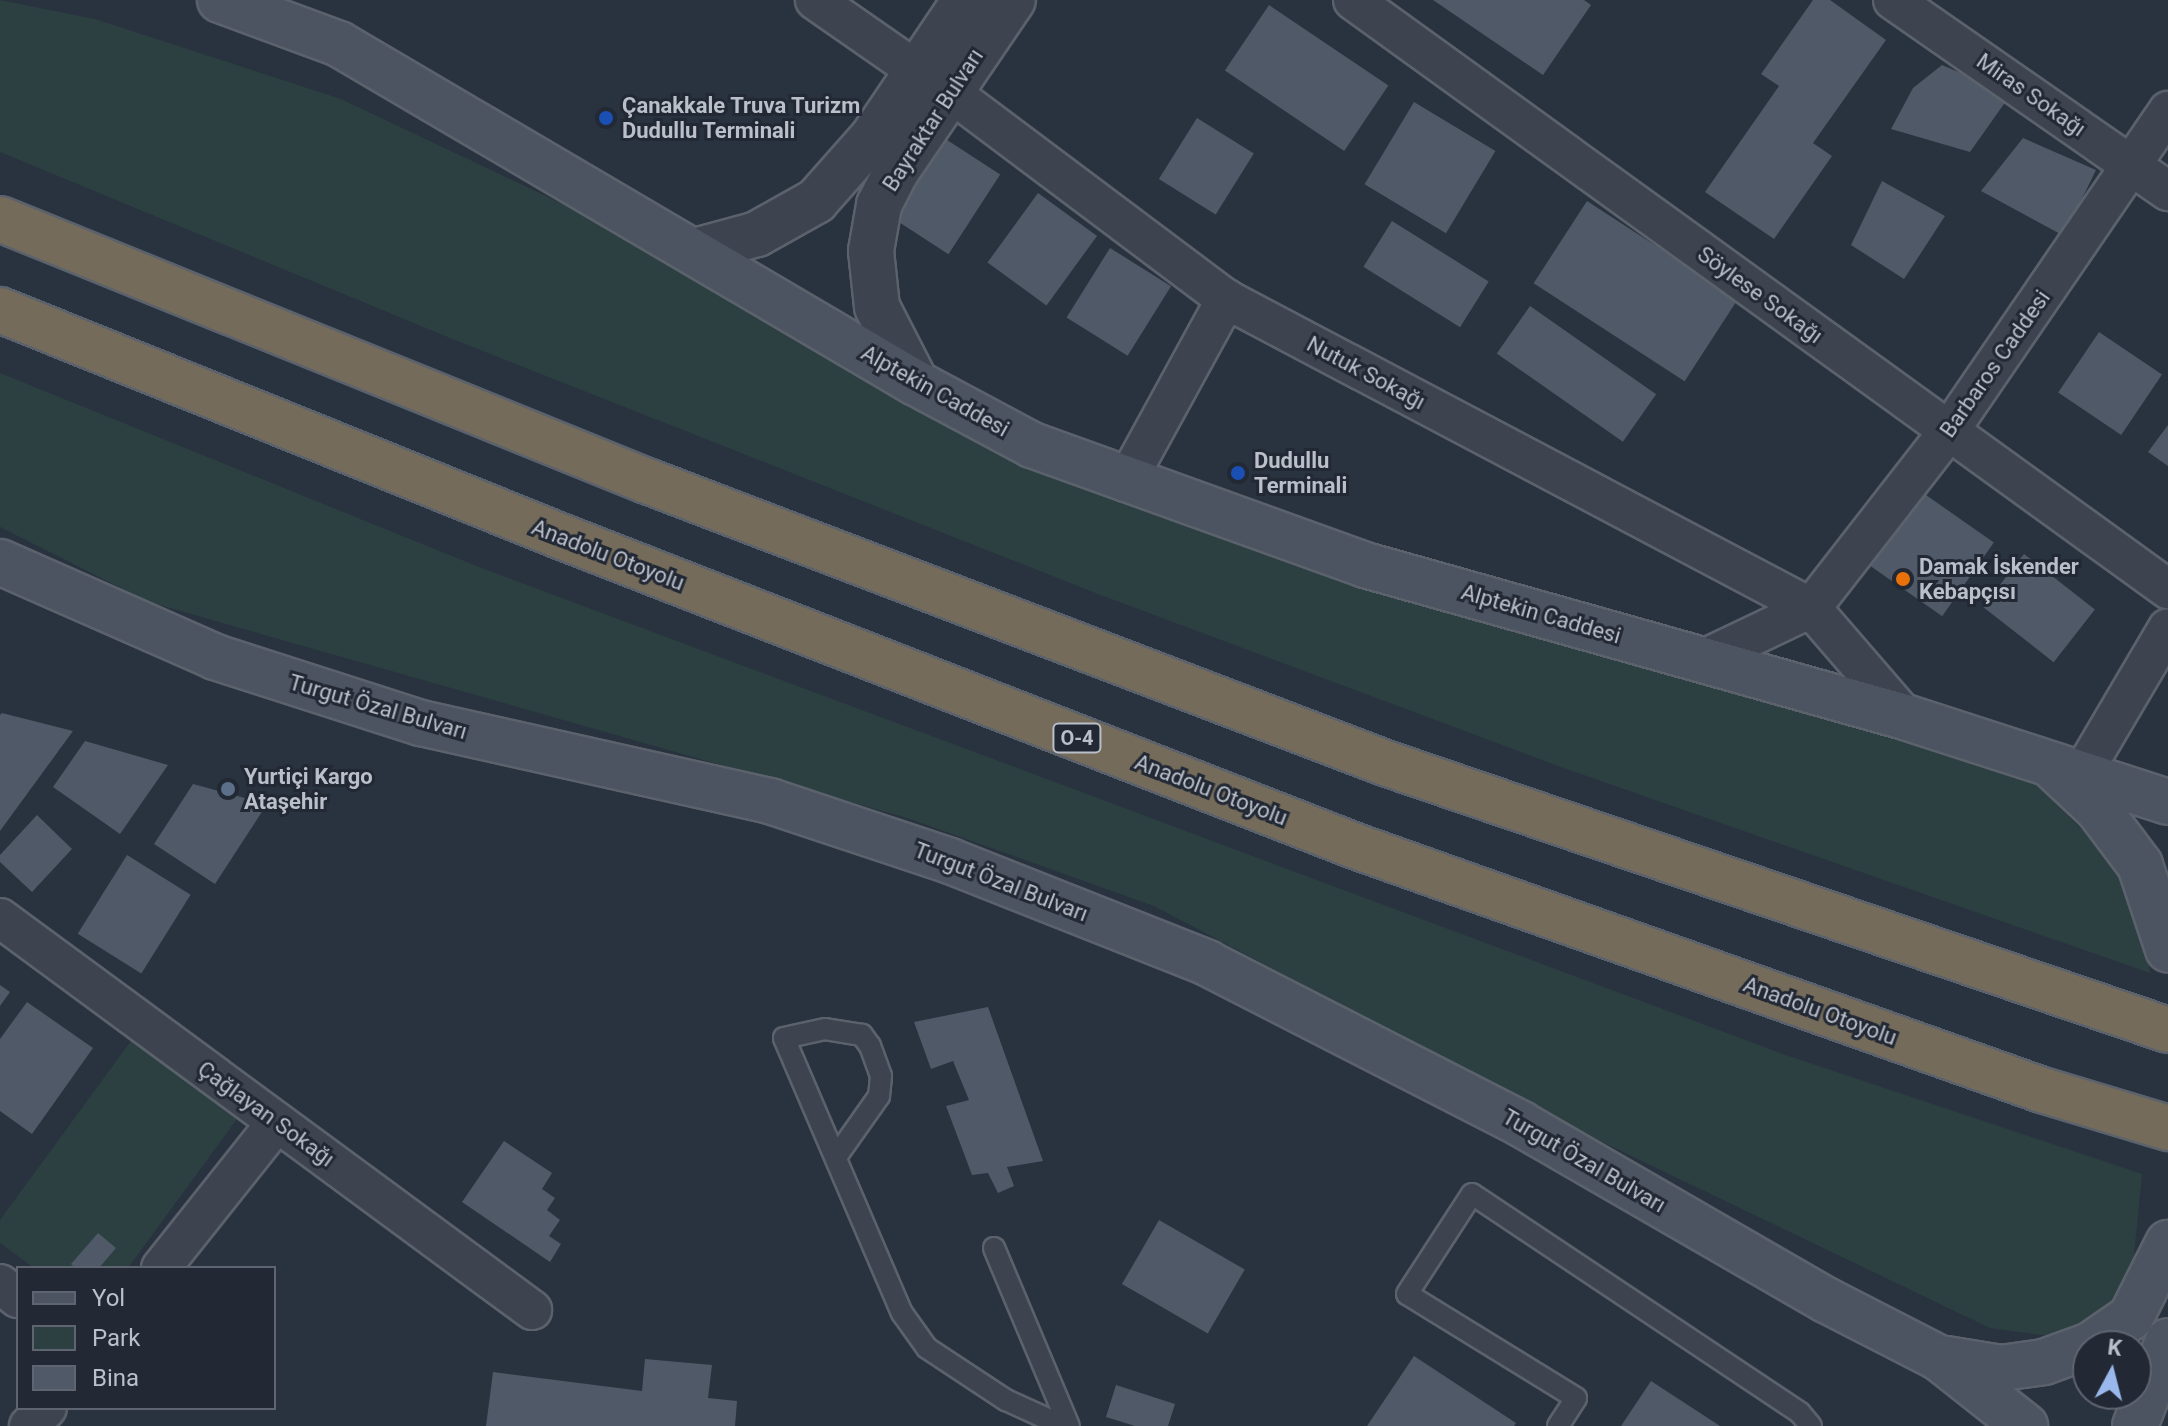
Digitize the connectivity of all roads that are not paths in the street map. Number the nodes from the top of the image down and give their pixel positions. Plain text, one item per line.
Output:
1 (220, 0) edge
2 (815, 0) edge
3 (965, 0) edge
4 (1013, 0) edge
5 (1353, 0) edge
6 (1893, 0) edge
7 (934, 82) junction
8 (2168, 111) edge
9 (2132, 166) junction
10 (2168, 191) edge
11 (0, 219) edge
12 (695, 251) junction
13 (1226, 299) junction
14 (0, 310) edge
15 (916, 383) junction
16 (1949, 431) junction
17 (1126, 482) junction
18 (0, 562) edge
19 (2168, 589) edge
20 (1811, 608) junction
21 (2168, 628) edge
22 (1702, 660) junction
23 (1905, 717) junction
24 (2065, 769) junction
25 (2168, 802) edge
26 (0, 918) edge
27 (2168, 949) edge
28 (2168, 1030) edge
29 (277, 1122) junction
30 (2168, 1128) edge
31 (836, 1157) junction
32 (2168, 1243) edge
33 (994, 1248) dead end
34 (163, 1266) edge
35 (0, 1284) edge
36 (16, 1296) edge
37 (532, 1310) dead end
38 (2112, 1330) edge
39 (2168, 1341) edge
40 (2072, 1352) edge
41 (1939, 1358) junction
42 (45, 1410) edge
43 (29, 1426) edge
44 (1066, 1426) edge
45 (1558, 1426) edge
46 (1811, 1426) edge
47 (2025, 1426) edge
48 (2135, 1426) edge

1 - 12 main road, Alptekin Caddesi
2 - 7 street, Nutuk Sokağı
3 - 7 street, Bayraktar Bulvarı
4 - 7 street, Bayraktar Bulvarı
5 - 16 street, Söylese Sokağı
6 - 9 street, Miras Sokağı
7 - 12 street, Bayraktar Bulvarı
7 - 13 street, Nutuk Sokağı
7 - 15 street, Bayraktar Bulvarı
8 - 9 street, Barbaros Caddesi
9 - 10 street, Miras Sokağı
9 - 16 street, Barbaros Caddesi
11 - 28 highway
12 - 15 main road, Alptekin Caddesi
13 - 17 street
13 - 20 street, Nutuk Sokağı
14 - 30 highway, Anadolu Otoyolu / O-4
15 - 17 main road, Alptekin Caddesi
16 - 19 street, Söylese Sokağı
16 - 20 street, Barbaros Caddesi
17 - 22 main road, Alptekin Caddesi
18 - 41 main road, Turgut Özal Bulvarı
20 - 22 street
20 - 23 street
21 - 24 street
22 - 23 main road, Alptekin Caddesi
23 - 24 main road, Alptekin Caddesi
24 - 25 main road, Alptekin Caddesi
24 - 27 main road
26 - 29 street, Çağlayan Sokağı
29 - 34 street
29 - 37 street, Çağlayan Sokağı
31 - 31 lane
31 - 44 lane
32 - 38 main road
33 - 44 lane
35 - 36 street
39 - 48 main road
40 - 41 main road
41 - 47 main road
42 - 43 street
45 - 46 lane

